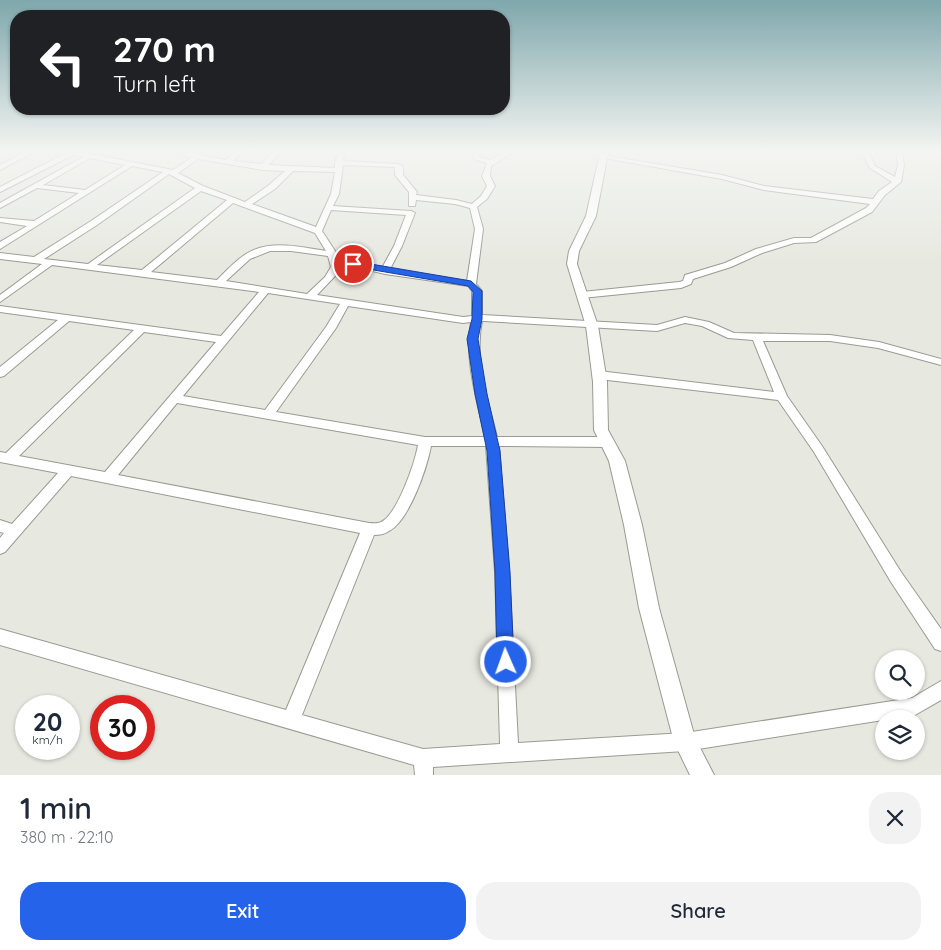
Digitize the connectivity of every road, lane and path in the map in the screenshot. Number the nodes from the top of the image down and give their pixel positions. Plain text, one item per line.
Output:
1 (30, 189) edge
2 (62, 189) edge
3 (91, 189) edge
4 (146, 189) edge
5 (198, 189) edge
6 (203, 189) edge
7 (269, 189) edge
8 (335, 189) edge
9 (410, 189) edge
10 (490, 189) edge
11 (597, 189) edge
12 (773, 189) edge
13 (889, 189) edge
14 (0, 191) edge
15 (86, 192) junction
16 (18, 196) junction
17 (412, 197) junction
18 (232, 200) junction
19 (875, 202) junction
20 (246, 205) junction
21 (0, 206) edge
22 (473, 207) junction
23 (328, 208) junction
24 (411, 213) junction
25 (0, 220) edge
26 (35, 224) junction
27 (318, 231) junction
28 (0, 246) edge
29 (0, 256) edge
30 (334, 258) junction
31 (36, 260) junction
32 (50, 262) junction
33 (89, 267) junction
34 (385, 271) junction
35 (144, 274) junction
36 (219, 283) junction
37 (471, 284) junction
38 (266, 290) junction
39 (582, 295) junction
40 (309, 297) junction
41 (0, 299) edge
42 (345, 303) junction
43 (0, 308) edge
44 (66, 318) junction
45 (477, 319) junction
46 (592, 326) junction
47 (142, 328) junction
48 (757, 338) junction
49 (225, 340) junction
50 (941, 362) edge
51 (0, 373) edge
52 (599, 375) junction
53 (782, 397) junction
54 (176, 399) junction
55 (268, 414) junction
56 (492, 441) junction
57 (425, 442) junction
58 (607, 442) junction
59 (4, 458) edge
60 (68, 471) junction
61 (107, 479) junction
62 (0, 526) edge
63 (369, 529) junction
64 (15, 531) junction
65 (0, 548) edge
66 (0, 637) edge
67 (941, 643) edge
68 (941, 690) edge
69 (291, 720) junction
70 (685, 742) junction
71 (509, 752) junction
72 (423, 766) edge
73 (702, 775) edge

1 - 16 street
2 - 15 street
3 - 15 street
4 - 31 street
5 - 33 street
6 - 18 street
7 - 20 street
8 - 23 street
9 - 17 street
10 - 22 street
11 - 39 street
12 - 19 street
13 - 19 street
14 - 16 street
15 - 26 street
16 - 21 street
17 - 22 street
17 - 24 street
18 - 20 street
18 - 35 street
19 - 39 street
20 - 27 street
22 - 37 street
23 - 24 street
23 - 27 street
24 - 34 street
25 - 26 street
26 - 28 street
27 - 30 street
29 - 31 street
30 - 34 street
30 - 36 street
30 - 40 street
31 - 32 street
32 - 33 street
32 - 41 street
33 - 35 street
34 - 37 street
35 - 36 street
36 - 38 street
37 - 45 street
38 - 40 street
38 - 49 street
39 - 46 street
40 - 42 street
42 - 45 street
42 - 55 street
43 - 44 street
44 - 47 street
44 - 51 street
45 - 46 street
45 - 56 street
46 - 48 street
46 - 52 street
47 - 49 street
47 - 59 street
48 - 50 street
48 - 53 street
49 - 54 street
52 - 53 street
52 - 58 street
53 - 67 street
54 - 55 street
54 - 61 street
55 - 57 street
56 - 57 street
56 - 58 street
56 - 71 street
57 - 63 street
58 - 70 street
59 - 60 street
60 - 61 street
60 - 64 street
61 - 63 street
62 - 64 street
63 - 69 street
64 - 65 street
66 - 69 street
68 - 70 street
69 - 72 street
70 - 71 street
70 - 73 street
71 - 72 street

